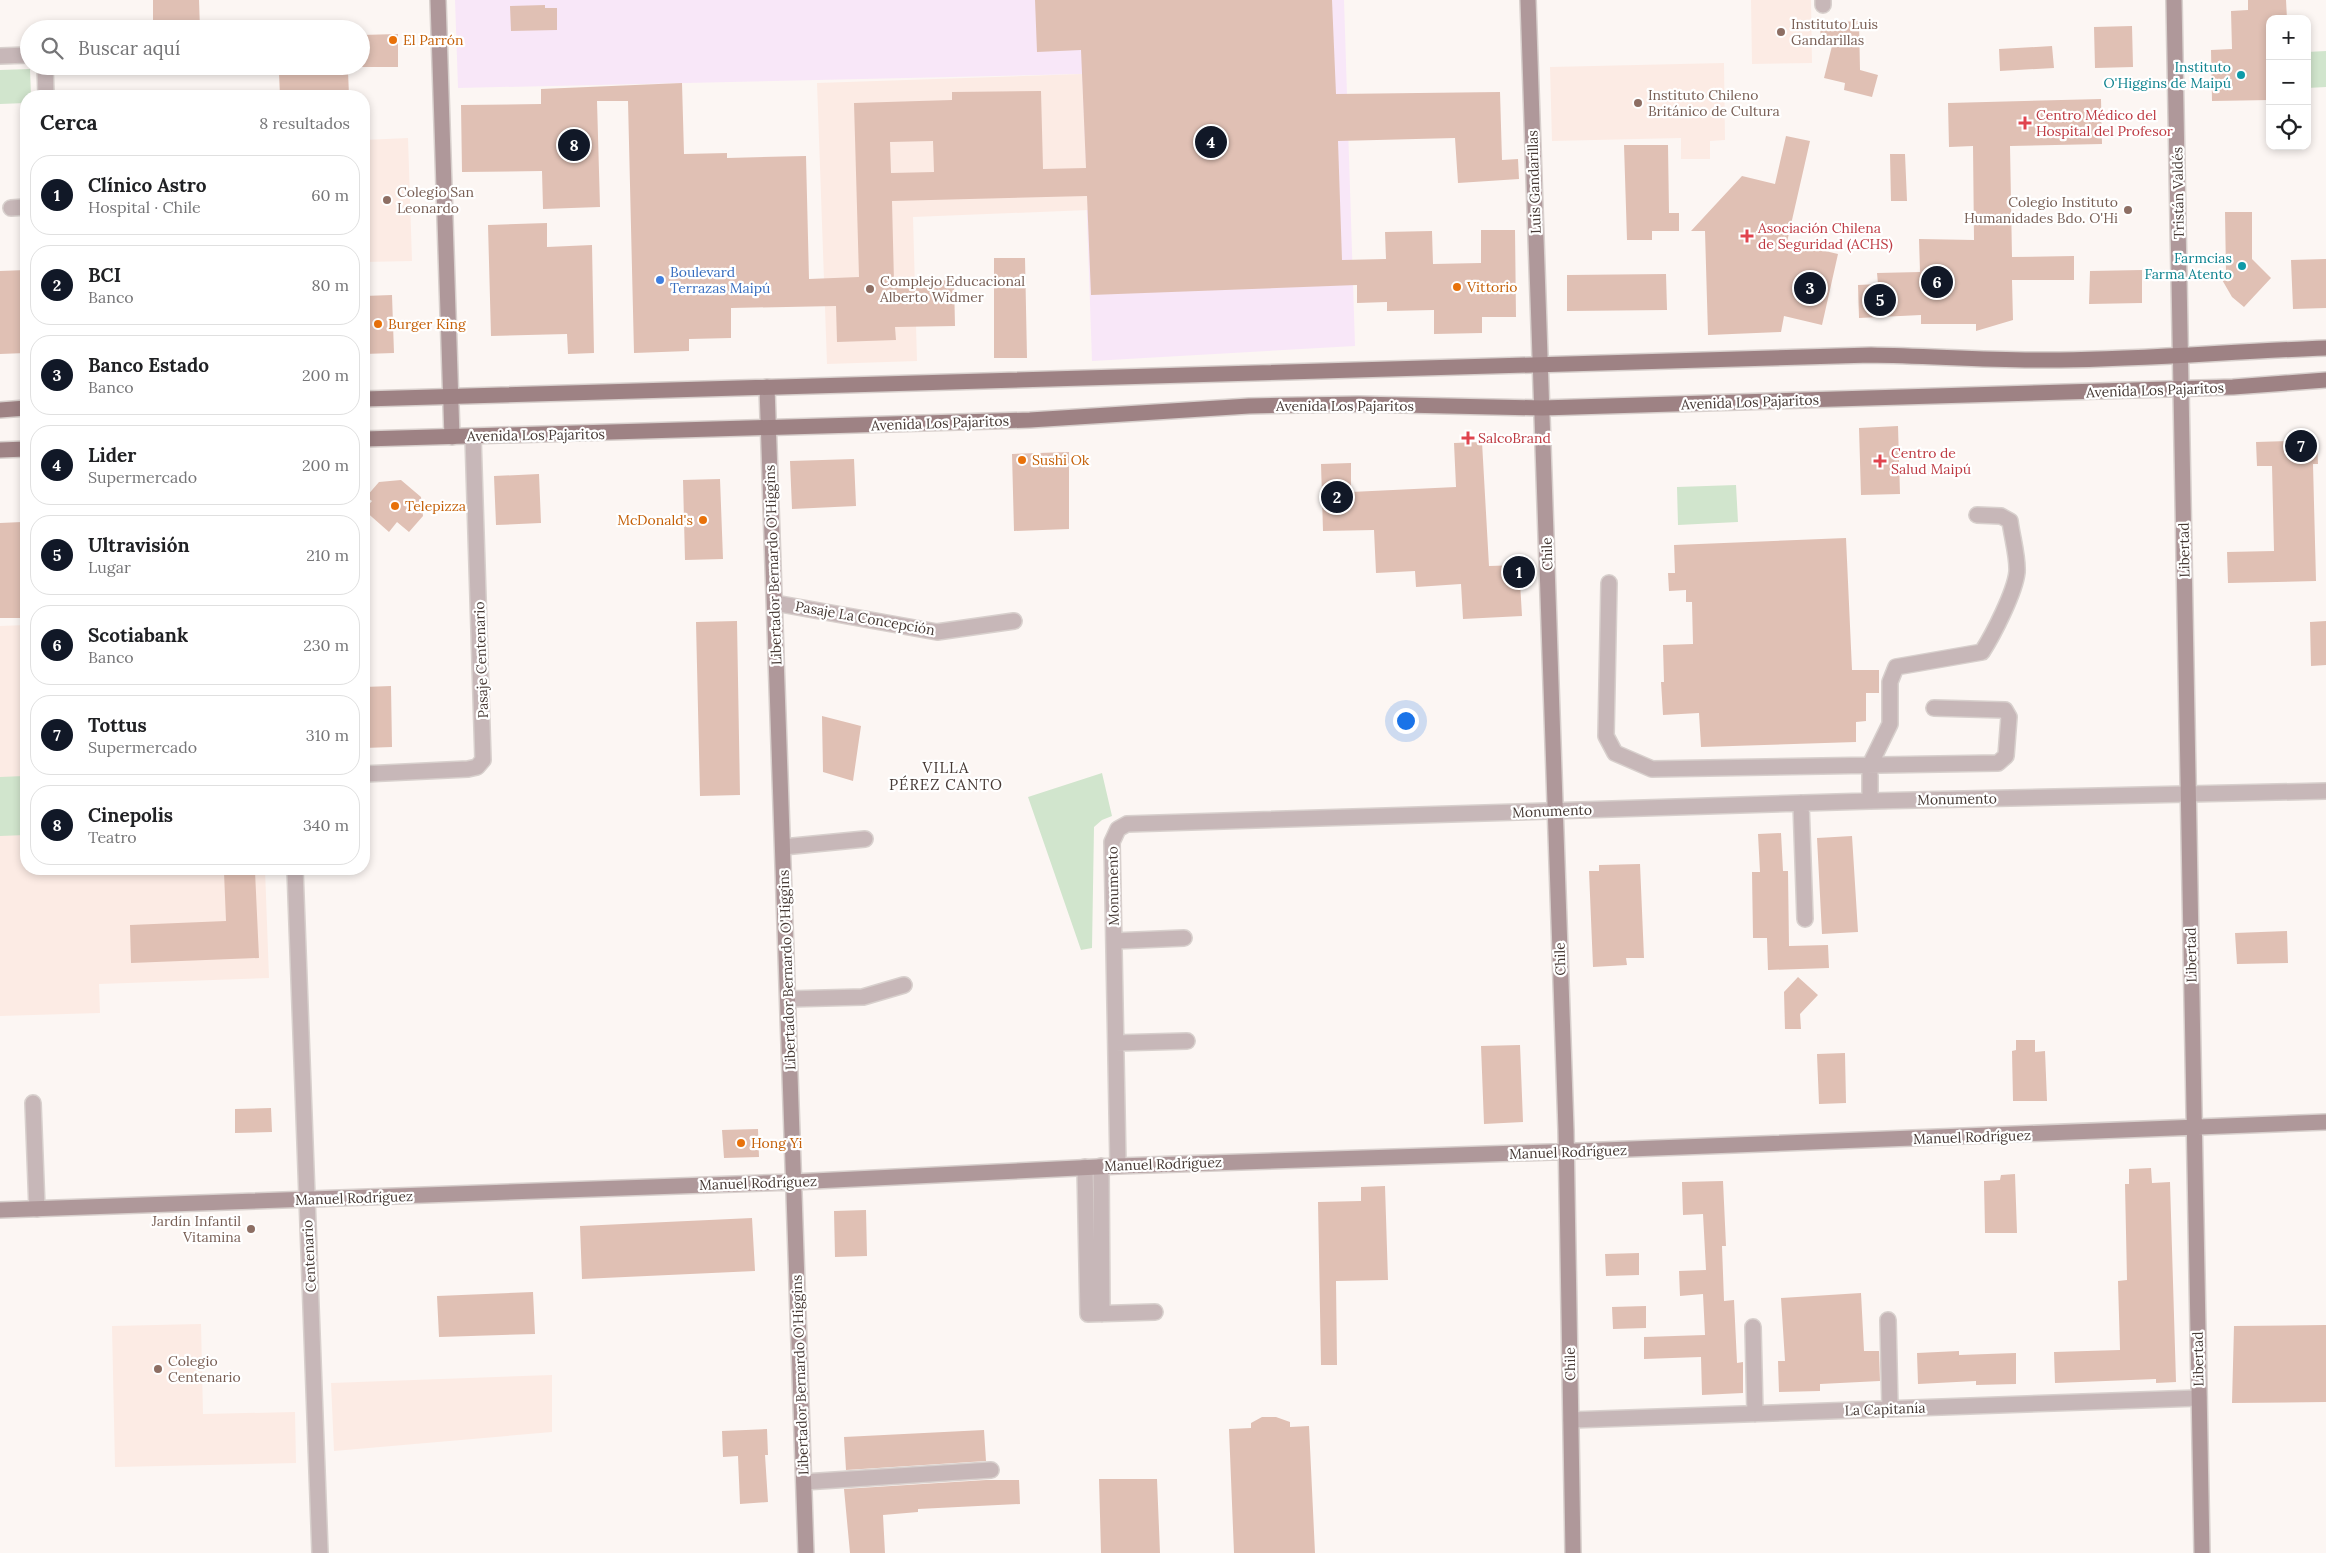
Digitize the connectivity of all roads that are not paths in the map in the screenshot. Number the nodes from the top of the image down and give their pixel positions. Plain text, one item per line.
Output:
1 (438, 0) edge
2 (1528, 0) edge
3 (2174, 0) edge
4 (20, 55) edge
5 (0, 56) edge
6 (45, 75) edge
7 (46, 90) edge
8 (2326, 348) edge
9 (2181, 356) junction
10 (1540, 365) junction
11 (2326, 380) edge
12 (767, 387) junction
13 (2182, 389) junction
14 (451, 396) junction
15 (370, 399) edge
16 (20, 408) edge
17 (1542, 408) junction
18 (0, 410) edge
19 (769, 429) junction
20 (472, 436) junction
21 (452, 437) junction
22 (370, 439) edge
23 (20, 449) edge
24 (0, 450) edge
25 (1977, 515) dead end
26 (1609, 584) dead end
27 (775, 603) junction
28 (1014, 621) dead end
29 (1934, 708) dead end
30 (1870, 765) junction
31 (370, 774) edge
32 (2326, 791) edge
33 (2188, 795) junction
34 (1870, 801) junction
35 (1801, 803) junction
36 (1556, 811) junction
37 (866, 839) dead end
38 (783, 847) junction
39 (295, 875) edge
40 (1805, 920) dead end
41 (1184, 938) dead end
42 (1114, 941) junction
43 (904, 985) dead end
44 (788, 999) junction
45 (1187, 1041) dead end
46 (1116, 1043) junction
47 (33, 1103) dead end
48 (2326, 1122) edge
49 (2194, 1128) junction
50 (1566, 1152) junction
51 (1101, 1166) junction
52 (1118, 1166) junction
53 (1085, 1167) junction
54 (793, 1182) junction
55 (306, 1200) junction
56 (37, 1209) junction
57 (0, 1210) edge
58 (1155, 1312) dead end
59 (1095, 1314) junction
60 (1888, 1320) dead end
61 (1753, 1327) dead end
62 (2199, 1398) junction
63 (1890, 1409) junction
64 (1755, 1414) junction
65 (1571, 1420) junction
66 (990, 1470) dead end
67 (804, 1482) junction
68 (320, 1553) edge
69 (806, 1553) edge
70 (1573, 1553) edge
71 (2202, 1553) edge

1 - 14 street
2 - 10 street, Luis Gandarillas
3 - 9 street, Tristán Valdés
4 - 5 street
6 - 7 street
8 - 9 main road
9 - 10 main road
9 - 13 street, Libertad
10 - 12 main road
10 - 17 street, Chile
11 - 13 main road, Avenida Los Pajaritos
12 - 14 main road
12 - 19 street, Libertador Bernardo O'Higgins
13 - 17 main road, Avenida Los Pajaritos
13 - 33 street, Libertad
14 - 15 main road
14 - 21 street
16 - 18 main road
17 - 19 main road, Avenida Los Pajaritos
17 - 36 street, Chile
19 - 20 main road, Avenida Los Pajaritos
19 - 27 street, Libertador Bernardo O'Higgins
20 - 21 main road, Avenida Los Pajaritos
20 - 31 street, Pasaje Centenario
21 - 22 main road, Avenida Los Pajaritos
23 - 24 main road
25 - 30 street
26 - 30 street
27 - 28 street, Pasaje La Concepción
27 - 38 street, Libertador Bernardo O'Higgins
29 - 30 street
30 - 34 street
32 - 33 street, Monumento
33 - 34 street, Monumento
33 - 49 street, Libertad
34 - 35 street, Monumento
35 - 36 street, Monumento
35 - 40 street
36 - 42 street, Monumento
36 - 50 street, Chile
37 - 38 street
38 - 44 street, Libertador Bernardo O'Higgins
39 - 55 street, Centenario
41 - 42 street
42 - 46 street, Monumento
43 - 44 street
44 - 54 street, Libertador Bernardo O'Higgins
45 - 46 street
46 - 52 street, Monumento
47 - 56 street
48 - 49 street, Manuel Rodríguez
49 - 50 street, Manuel Rodríguez
49 - 62 street, Libertad
50 - 52 street, Manuel Rodríguez
50 - 65 street, Chile
51 - 52 street, Manuel Rodríguez
51 - 53 street, Manuel Rodríguez
51 - 59 street
53 - 54 street, Manuel Rodríguez
53 - 59 street
54 - 55 street, Manuel Rodríguez
54 - 67 street, Libertador Bernardo O'Higgins
55 - 56 street, Manuel Rodríguez
55 - 68 street, Centenario
56 - 57 street, Manuel Rodríguez
58 - 59 street
60 - 63 street
61 - 64 street
62 - 63 street, La Capitanía
62 - 71 street, Libertad
63 - 64 street, La Capitanía
64 - 65 street, La Capitanía
65 - 70 street, Chile
66 - 67 street
67 - 69 street, Libertador Bernardo O'Higgins

